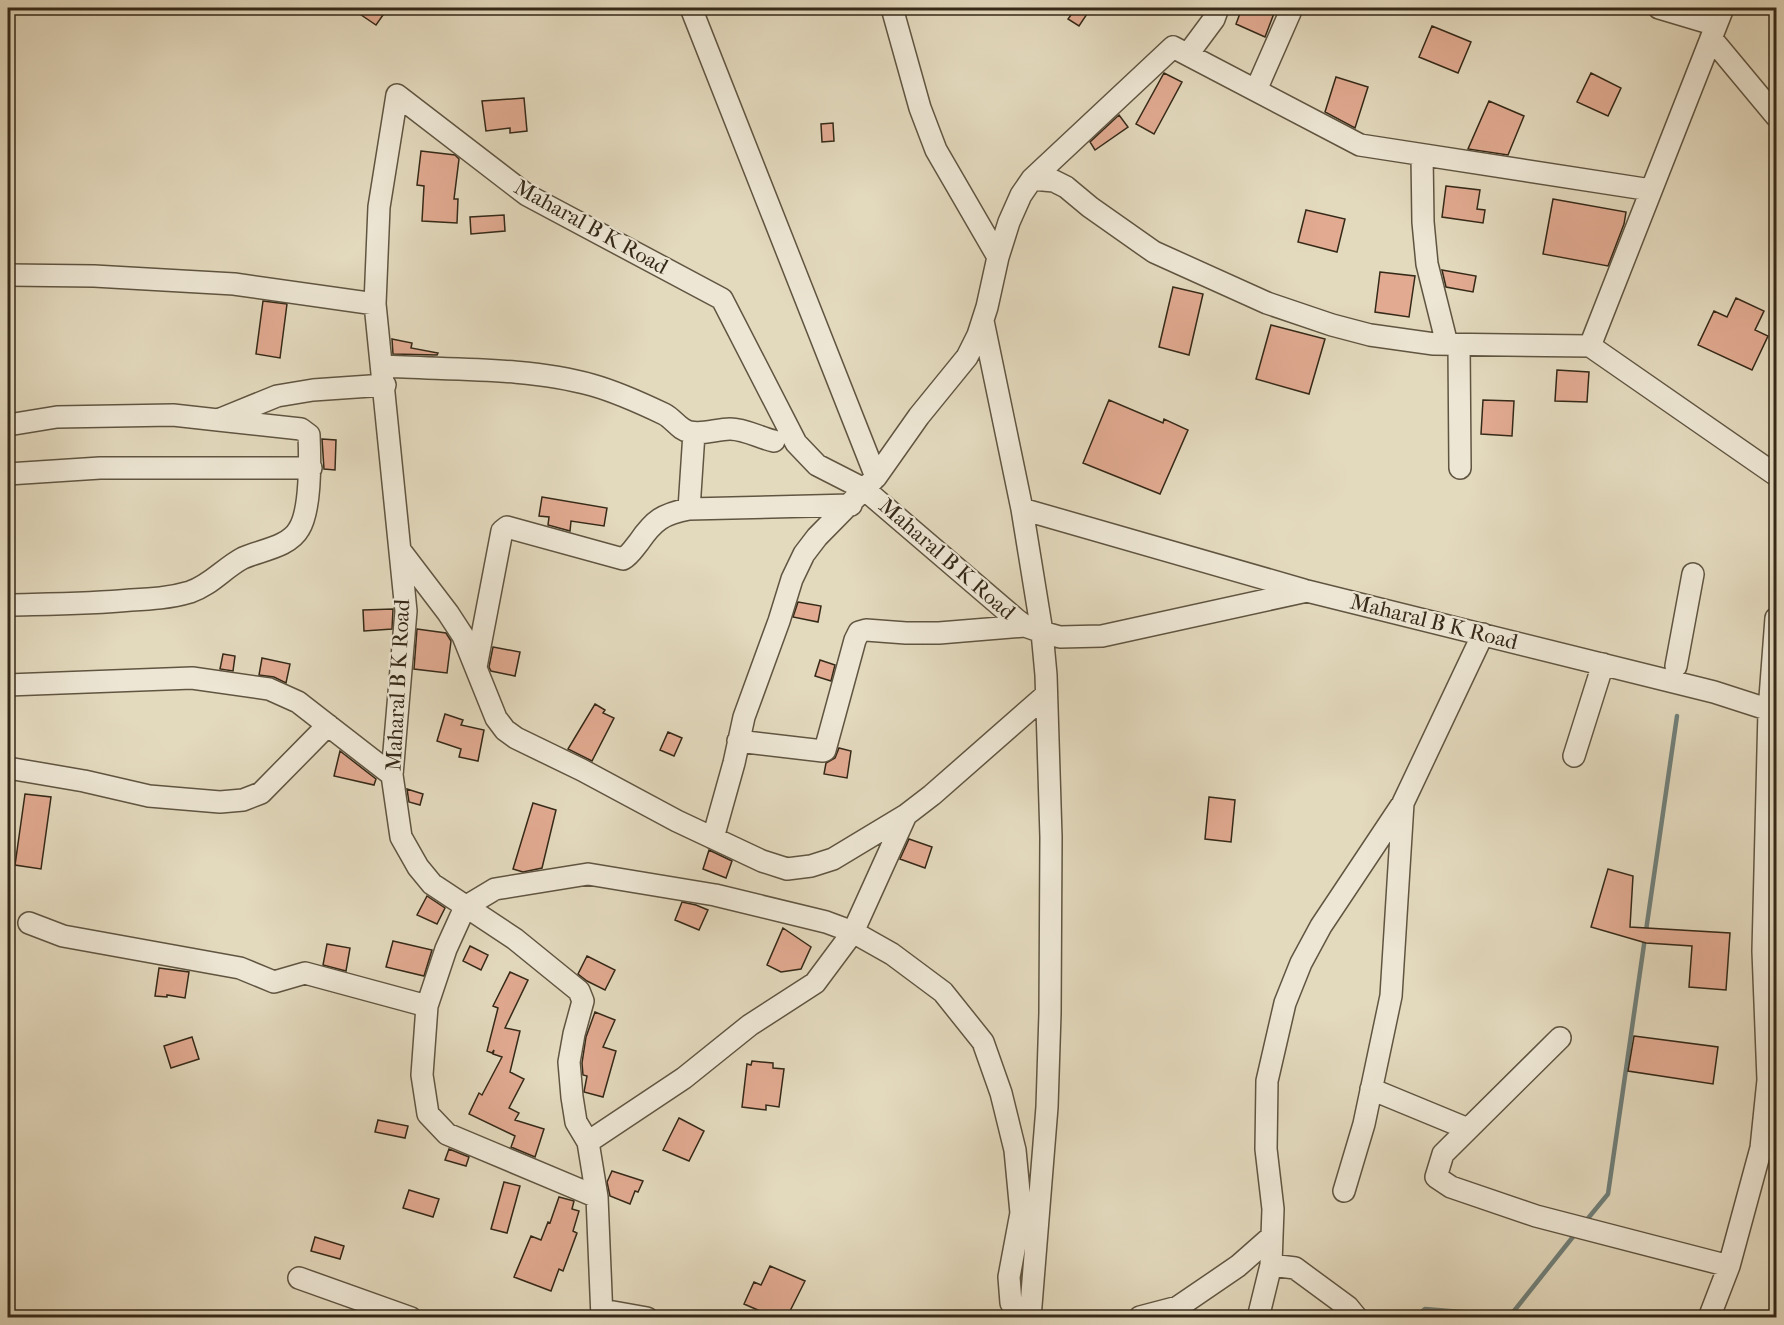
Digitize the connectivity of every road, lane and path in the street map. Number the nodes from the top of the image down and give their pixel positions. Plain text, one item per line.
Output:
1 (692, 8) edge
2 (892, 8) edge
3 (1218, 8) edge
4 (1292, 8) edge
5 (1659, 8) edge
6 (1716, 23) edge
7 (1188, 54) junction
8 (1256, 90) junction
9 (1776, 116) edge
10 (1422, 155) junction
11 (1032, 179) junction
12 (1651, 190) junction
13 (998, 257) junction
14 (8, 274) edge
15 (375, 303) junction
16 (983, 321) junction
17 (1453, 344) junction
18 (1590, 346) junction
19 (384, 376) junction
20 (218, 420) junction
21 (8, 425) edge
22 (694, 433) junction
23 (774, 441) dead end
24 (311, 468) junction
25 (1460, 468) dead end
26 (8, 474) edge
27 (1776, 475) edge
28 (864, 490) junction
29 (689, 509) junction
30 (1022, 509) junction
31 (400, 550) junction
32 (1693, 574) dead end
33 (1307, 591) junction
34 (8, 605) edge
35 (1776, 618) edge
36 (1034, 629) junction
37 (1483, 634) junction
38 (1603, 664) junction
39 (1676, 666) dead end
40 (476, 667) junction
41 (8, 685) edge
42 (1046, 695) junction
43 (1773, 712) edge
44 (328, 725) junction
45 (738, 741) junction
46 (1574, 756) dead end
47 (8, 768) edge
48 (392, 775) junction
49 (1403, 803) junction
50 (906, 815) junction
51 (712, 838) junction
52 (1771, 844) edge
53 (465, 907) junction
54 (28, 923) dead end
55 (853, 932) junction
56 (428, 1006) junction
57 (1560, 1038) dead end
58 (1371, 1089) junction
59 (1468, 1129) junction
60 (588, 1142) junction
61 (1344, 1191) dead end
62 (597, 1197) junction
63 (1272, 1236) junction
64 (1271, 1265) junction
65 (1730, 1266) junction
66 (299, 1278) dead end
67 (602, 1314) edge
68 (411, 1317) edge
69 (647, 1317) edge
70 (1023, 1317) edge
71 (1030, 1317) edge
72 (1140, 1317) edge
73 (1258, 1317) edge
74 (1357, 1317) edge
75 (1709, 1317) edge

1 - 28 street
2 - 13 street
3 - 7 street
4 - 8 street
5 - 6 street
6 - 9 street
6 - 12 street
7 - 8 street
7 - 11 street
8 - 10 street
10 - 12 street
10 - 17 street
11 - 13 street
11 - 17 street
12 - 18 street
13 - 16 street
14 - 15 street
15 - 19 street, Maharal B K Road
15 - 28 street, Maharal B K Road
16 - 28 street
16 - 30 street
17 - 18 street
17 - 25 street
18 - 27 street
19 - 20 street
19 - 22 street
19 - 31 street, Maharal B K Road
20 - 21 street
20 - 24 street
22 - 23 street
22 - 29 street
24 - 26 street
24 - 34 street
28 - 29 street
28 - 36 street, Maharal B K Road
28 - 45 street
29 - 40 street
30 - 33 street
30 - 36 street
31 - 40 street
31 - 48 street, Maharal B K Road
32 - 39 street
33 - 36 street, Maharal B K Road
33 - 37 street, Maharal B K Road
35 - 43 street
36 - 42 street
36 - 45 street
37 - 38 street, Maharal B K Road
37 - 49 street
38 - 43 street, Maharal B K Road
38 - 46 street
40 - 51 street
41 - 44 street
42 - 50 street
42 - 71 street
43 - 52 street
44 - 47 street
44 - 48 street
45 - 51 street
48 - 53 street, Maharal B K Road
49 - 58 street
49 - 63 street
50 - 51 street
50 - 55 street
52 - 65 street
53 - 55 street
53 - 56 street
53 - 60 street, Maharal B K Road
54 - 56 street
55 - 60 street
55 - 70 street
56 - 62 street
57 - 59 street
58 - 59 street
58 - 61 street
59 - 65 street
60 - 62 street, Maharal B K Road
62 - 67 street, Maharal B K Road
63 - 64 street
63 - 72 street
64 - 73 street
64 - 74 street
65 - 75 street
66 - 68 street
67 - 69 street

